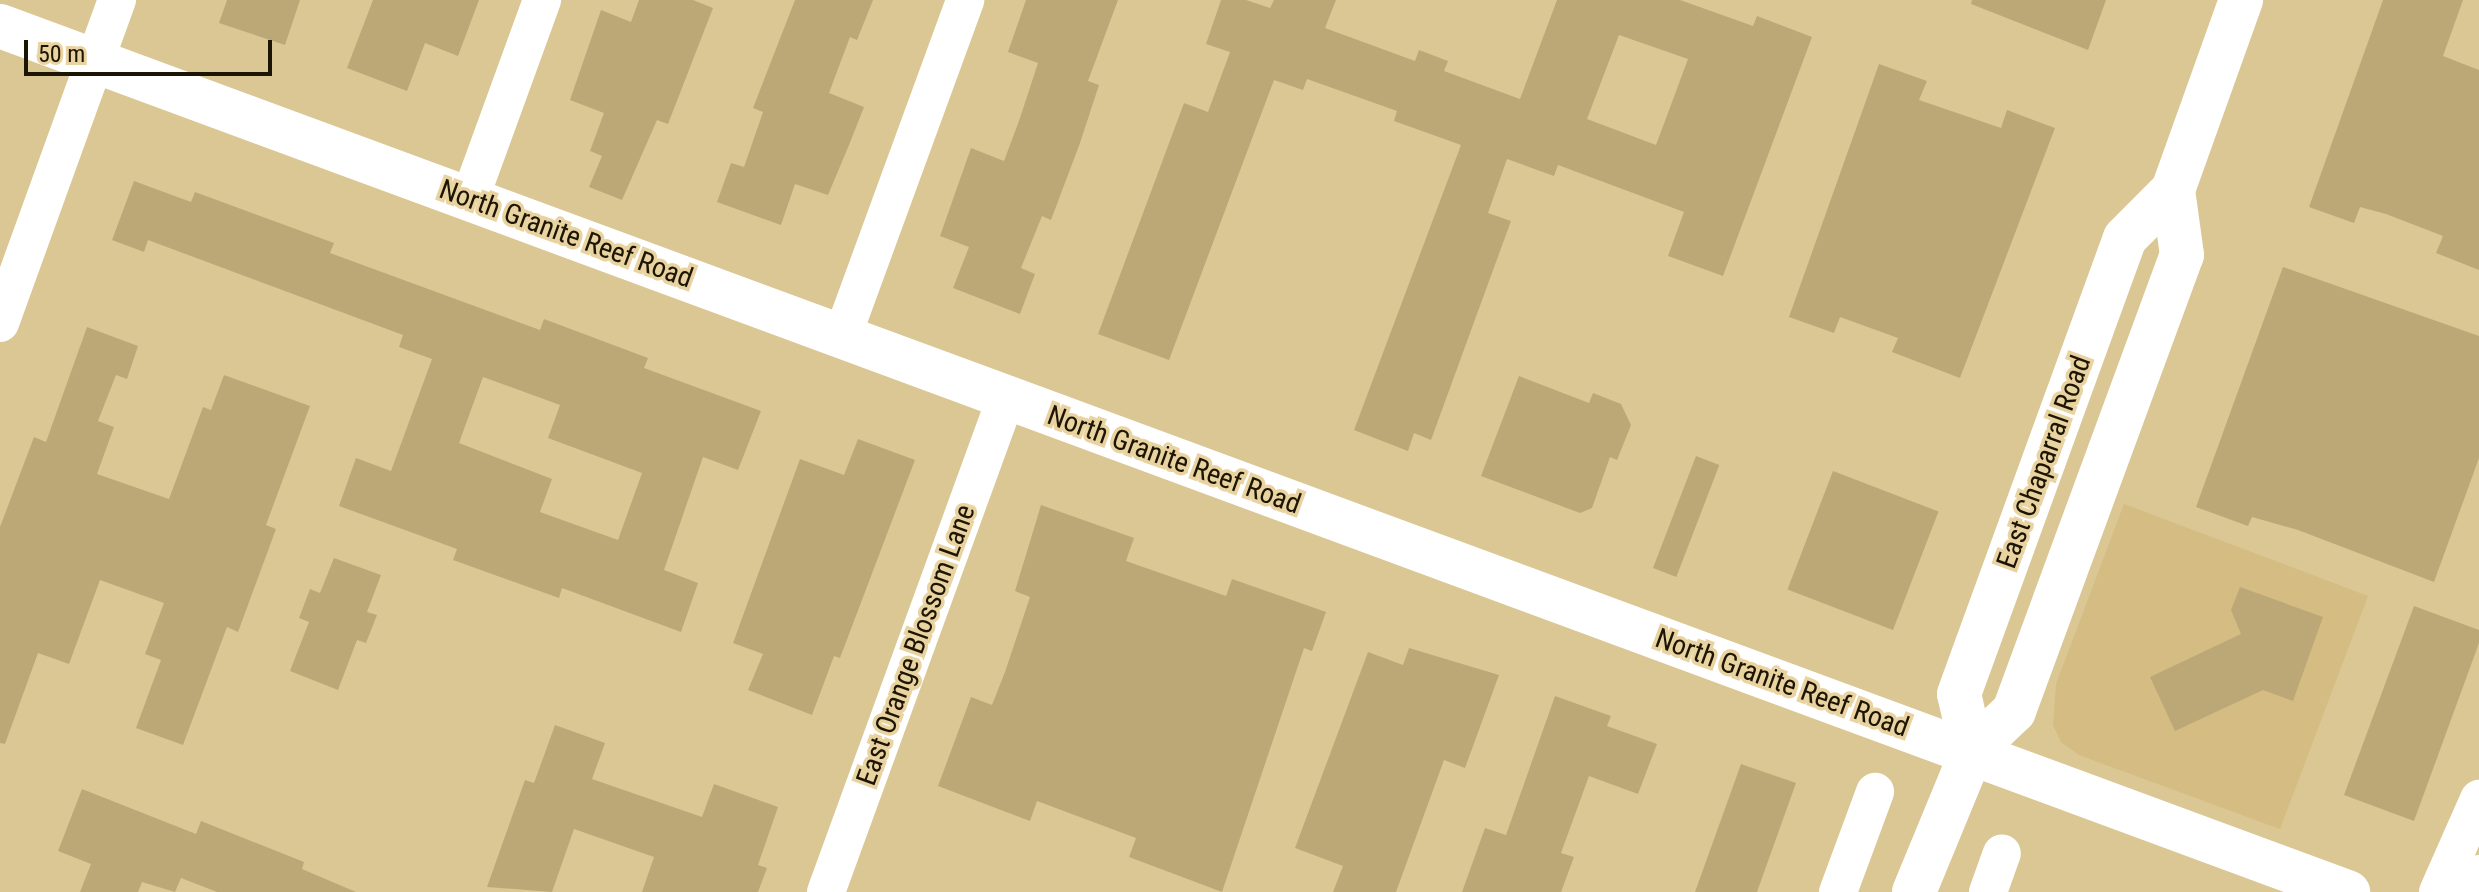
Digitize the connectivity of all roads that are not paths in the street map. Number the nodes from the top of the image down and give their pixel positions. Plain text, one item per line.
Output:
1 (117, 0) edge
2 (542, 0) edge
3 (965, 0) edge
4 (2241, 0) edge
5 (0, 26) edge
6 (95, 61) junction
7 (2173, 190) junction
8 (470, 198) junction
9 (0, 323) edge
10 (842, 337) junction
11 (1006, 398) junction
12 (1972, 751) junction
13 (1875, 792) dead end
14 (2479, 799) edge
15 (2002, 853) dead end
16 (2479, 874) edge
17 (826, 892) edge
18 (1838, 892) edge
19 (1914, 892) edge
20 (1988, 892) edge
21 (2348, 892) edge
22 (2438, 892) edge
23 (2473, 892) edge

1 - 6 street
2 - 8 street
3 - 10 street
4 - 7 street, East Chaparral Road
5 - 6 street, North Granite Reef Road
6 - 8 street, North Granite Reef Road
6 - 9 street
7 - 12 street, East Chaparral Road
7 - 12 street, East Chaparral Road
8 - 10 street, North Granite Reef Road
10 - 11 street, North Granite Reef Road
11 - 12 street, North Granite Reef Road
11 - 17 street, East Orange Blossom Lane
12 - 19 street, East Chaparral Road
12 - 21 street, North Granite Reef Road
13 - 18 street
14 - 22 street
15 - 20 street
16 - 23 street

